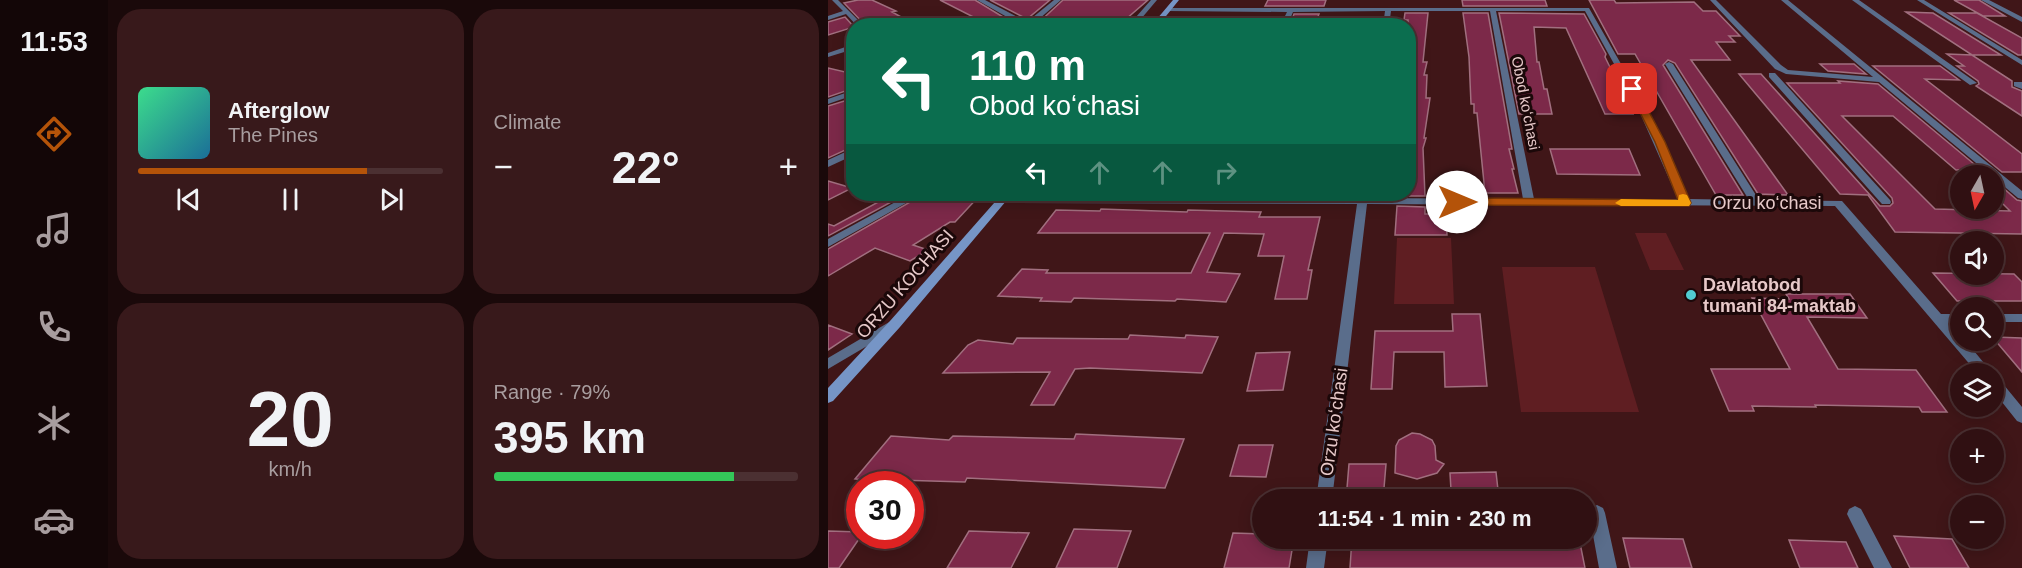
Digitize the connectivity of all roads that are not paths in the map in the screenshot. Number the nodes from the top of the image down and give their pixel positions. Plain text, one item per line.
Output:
1 (835, 0) edge
2 (980, 0) edge
3 (1058, 0) edge
4 (1154, 0) edge
5 (1176, 0) edge
6 (1713, 0) edge
7 (1784, 0) edge
8 (1855, 0) edge
9 (1920, 0) edge
10 (1984, 0) edge
11 (1168, 10) junction
12 (1291, 10) junction
13 (1388, 10) junction
14 (1493, 10) junction
15 (847, 12) junction
16 (828, 18) edge
17 (853, 18) edge
18 (1014, 18) edge
19 (1036, 18) edge
20 (1138, 18) edge
21 (1161, 18) edge
22 (1287, 18) edge
23 (1387, 18) edge
24 (2022, 20) edge
25 (846, 49) edge
26 (828, 55) edge
27 (2022, 63) edge
28 (1669, 64) dead end
29 (1772, 75) dead end
30 (1884, 82) junction
31 (1973, 83) dead end
32 (846, 95) edge
33 (828, 102) edge
34 (846, 155) edge
35 (828, 164) edge
36 (2022, 196) edge
37 (1416, 199) edge
38 (904, 201) edge
39 (1001, 201) edge
40 (1362, 201) edge
41 (1529, 201) junction
42 (1886, 202) dead end
43 (1685, 203) junction
44 (1755, 203) junction
45 (828, 243) edge
46 (1939, 318) junction
47 (1950, 318) edge
48 (2004, 318) edge
49 (2022, 318) edge
50 (895, 324) junction
51 (1977, 363) edge
52 (828, 364) edge
53 (2004, 395) edge
54 (828, 397) edge
55 (2022, 417) edge
56 (1325, 489) edge
57 (1597, 513) dead end
58 (1855, 514) dead end
59 (1318, 549) edge
60 (1315, 568) edge
61 (1608, 568) edge
62 (1883, 568) edge

1 - 15 street
2 - 18 street
3 - 19 street
4 - 20 street
5 - 11 main road
6 - 30 street
7 - 30 street
8 - 31 street
9 - 27 street
10 - 24 street
11 - 12 street
11 - 21 main road
12 - 13 street
12 - 22 street
13 - 14 street
13 - 23 street
14 - 41 street, Obod koʻchasi
14 - 43 street
15 - 16 street
15 - 17 street
25 - 26 street
28 - 44 street
29 - 42 street
30 - 36 street
32 - 33 street
34 - 35 street
37 - 41 street, Orzu koʻchasi
38 - 45 street
39 - 50 main road, ORZU KOCHASI
40 - 56 street, Orzu koʻchasi
41 - 43 street, Orzu koʻchasi
43 - 44 street, Orzu koʻchasi
44 - 46 street, Orzu koʻchasi
46 - 47 street
46 - 51 street, Orzu koʻchasi
48 - 49 street
50 - 52 street
50 - 54 main road, ORZU KOCHASI
53 - 55 street
57 - 61 street
58 - 62 street
59 - 60 street

